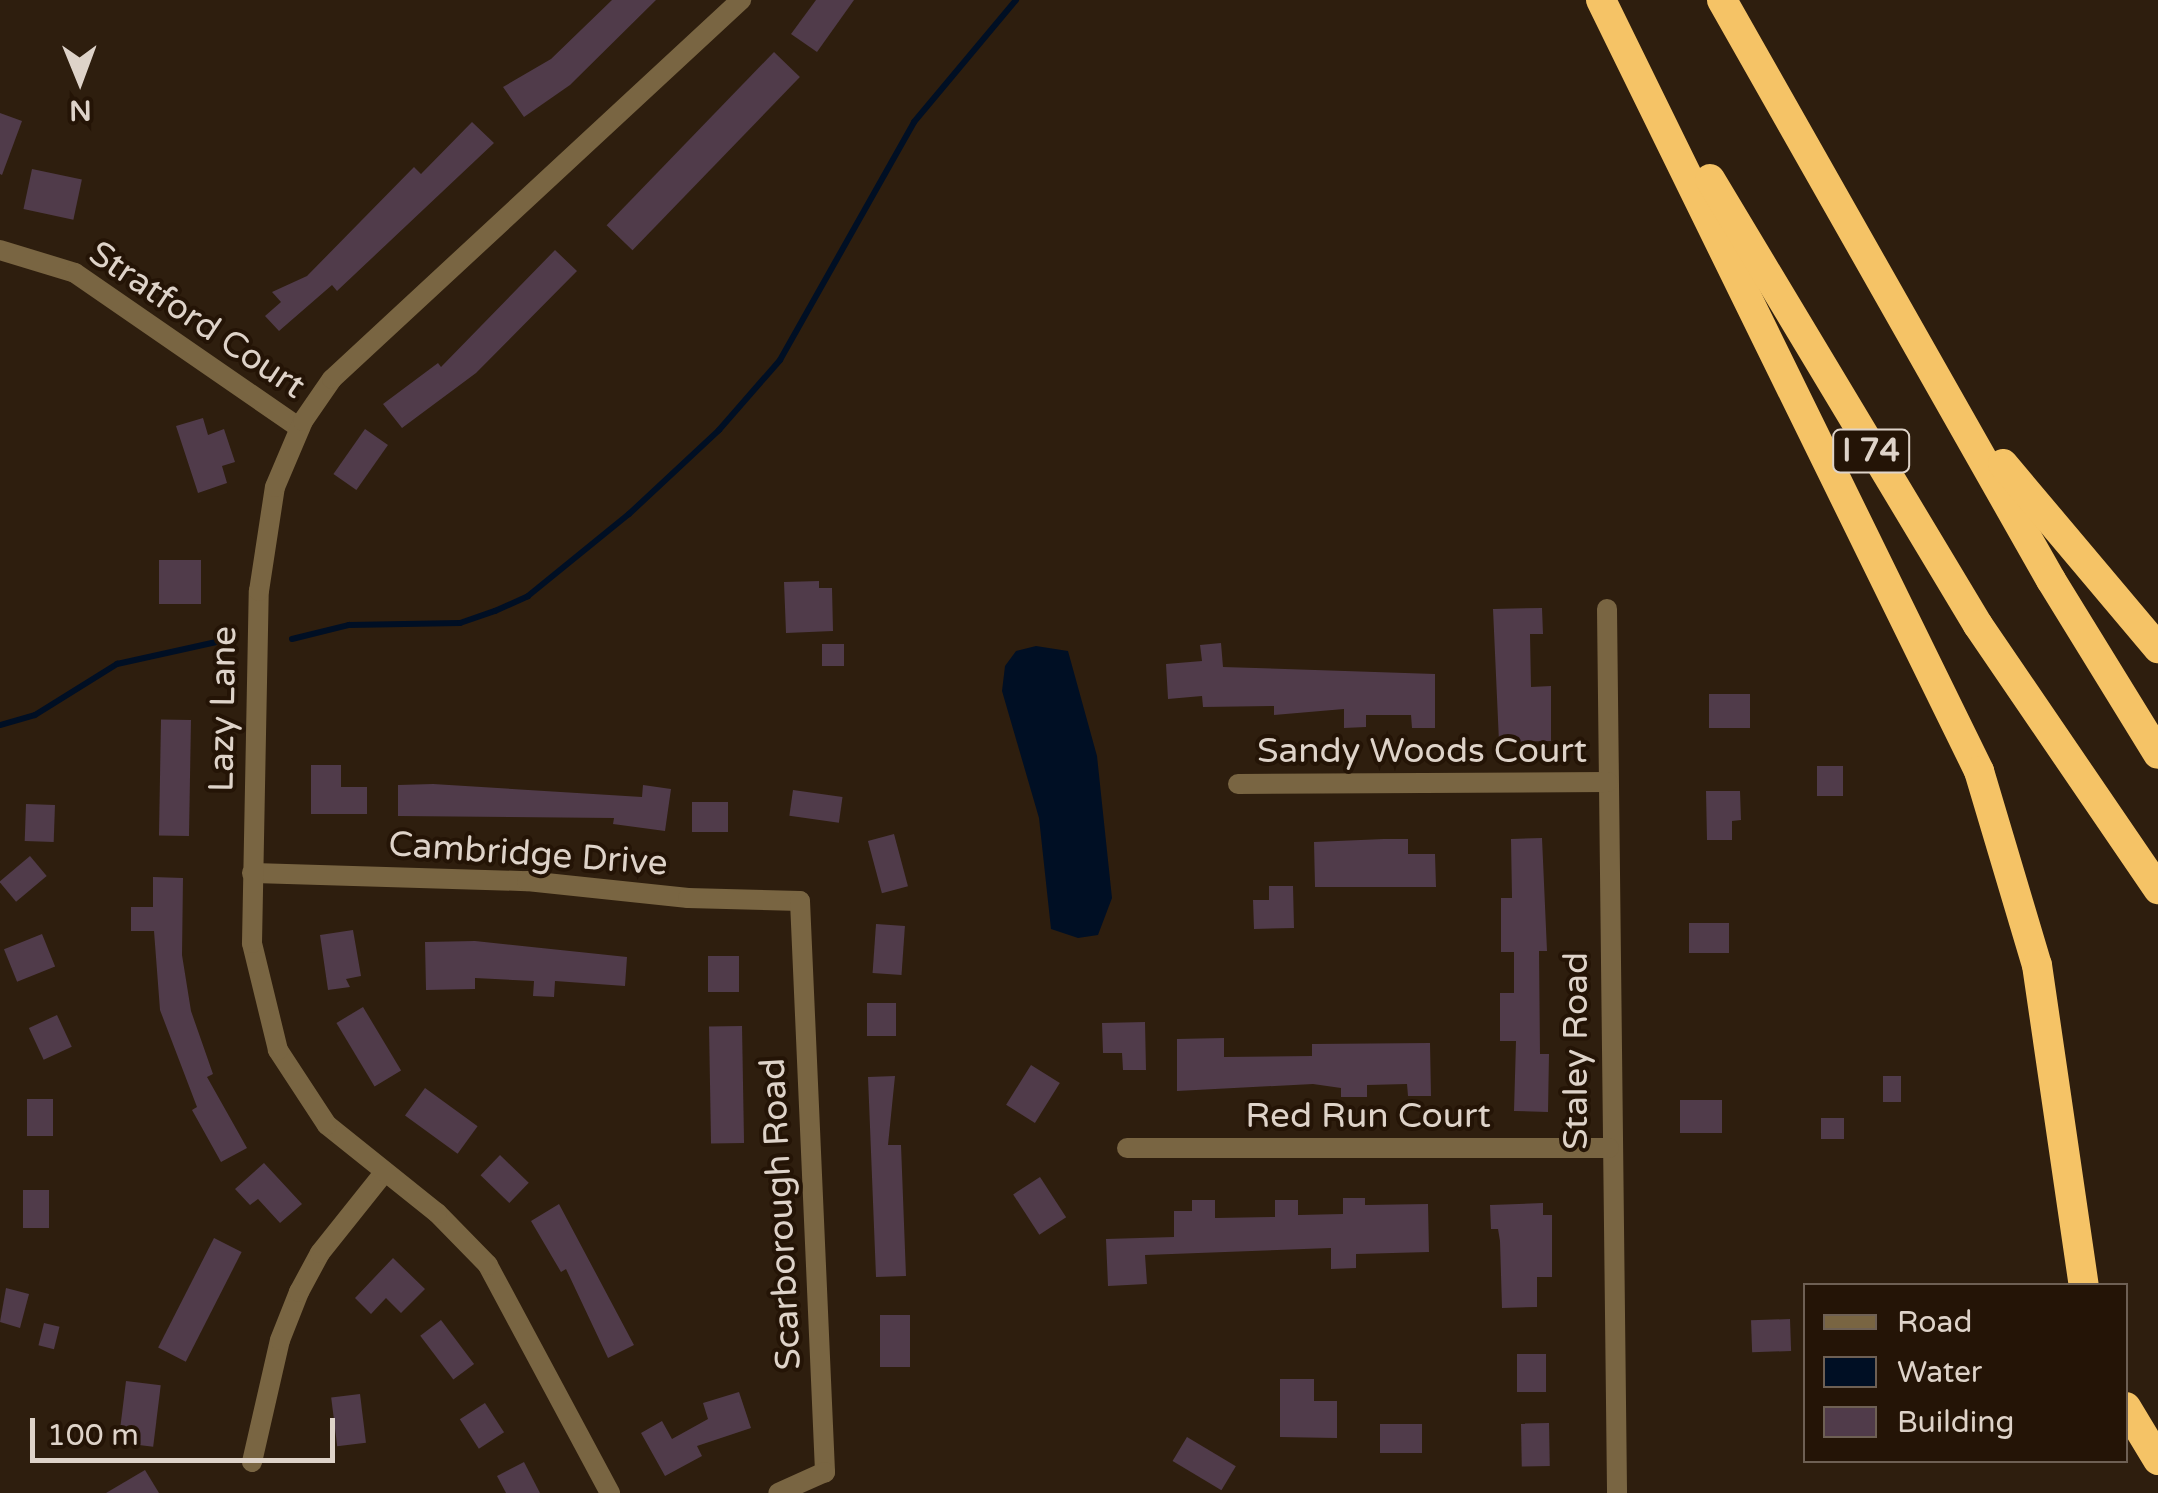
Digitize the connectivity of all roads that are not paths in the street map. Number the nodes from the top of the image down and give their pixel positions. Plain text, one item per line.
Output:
1 (741, 0) edge
2 (1602, 0) edge
3 (1722, 0) edge
4 (0, 250) edge
5 (1957, 407) junction
6 (300, 428) junction
7 (1607, 609) dead end
8 (2158, 648) edge
9 (2158, 754) edge
10 (1608, 782) junction
11 (1238, 784) dead end
12 (252, 872) junction
13 (2158, 889) edge
14 (800, 901) joint
15 (1128, 1148) dead end
16 (1609, 1148) junction
17 (383, 1174) junction
18 (2084, 1283) edge
19 (2128, 1411) edge
20 (2158, 1460) edge
21 (252, 1462) dead end
22 (610, 1493) edge
23 (778, 1493) edge
24 (1617, 1493) edge

1 - 6 street, Lazy Lane
2 - 13 highway, I 74
2 - 18 highway
3 - 5 highway, I 74
4 - 6 street, Stratford Court
5 - 8 highway
5 - 9 highway, I 74
6 - 12 street, Lazy Lane
7 - 10 street, Staley Road
10 - 11 street, Sandy Woods Court
10 - 16 street, Staley Road
12 - 14 street, Cambridge Drive
12 - 17 street, Lazy Lane
14 - 23 street, Scarborough Road
15 - 16 street, Red Run Court
16 - 24 street, Staley Road
17 - 21 street
17 - 22 street, Lazy Lane
19 - 20 highway

